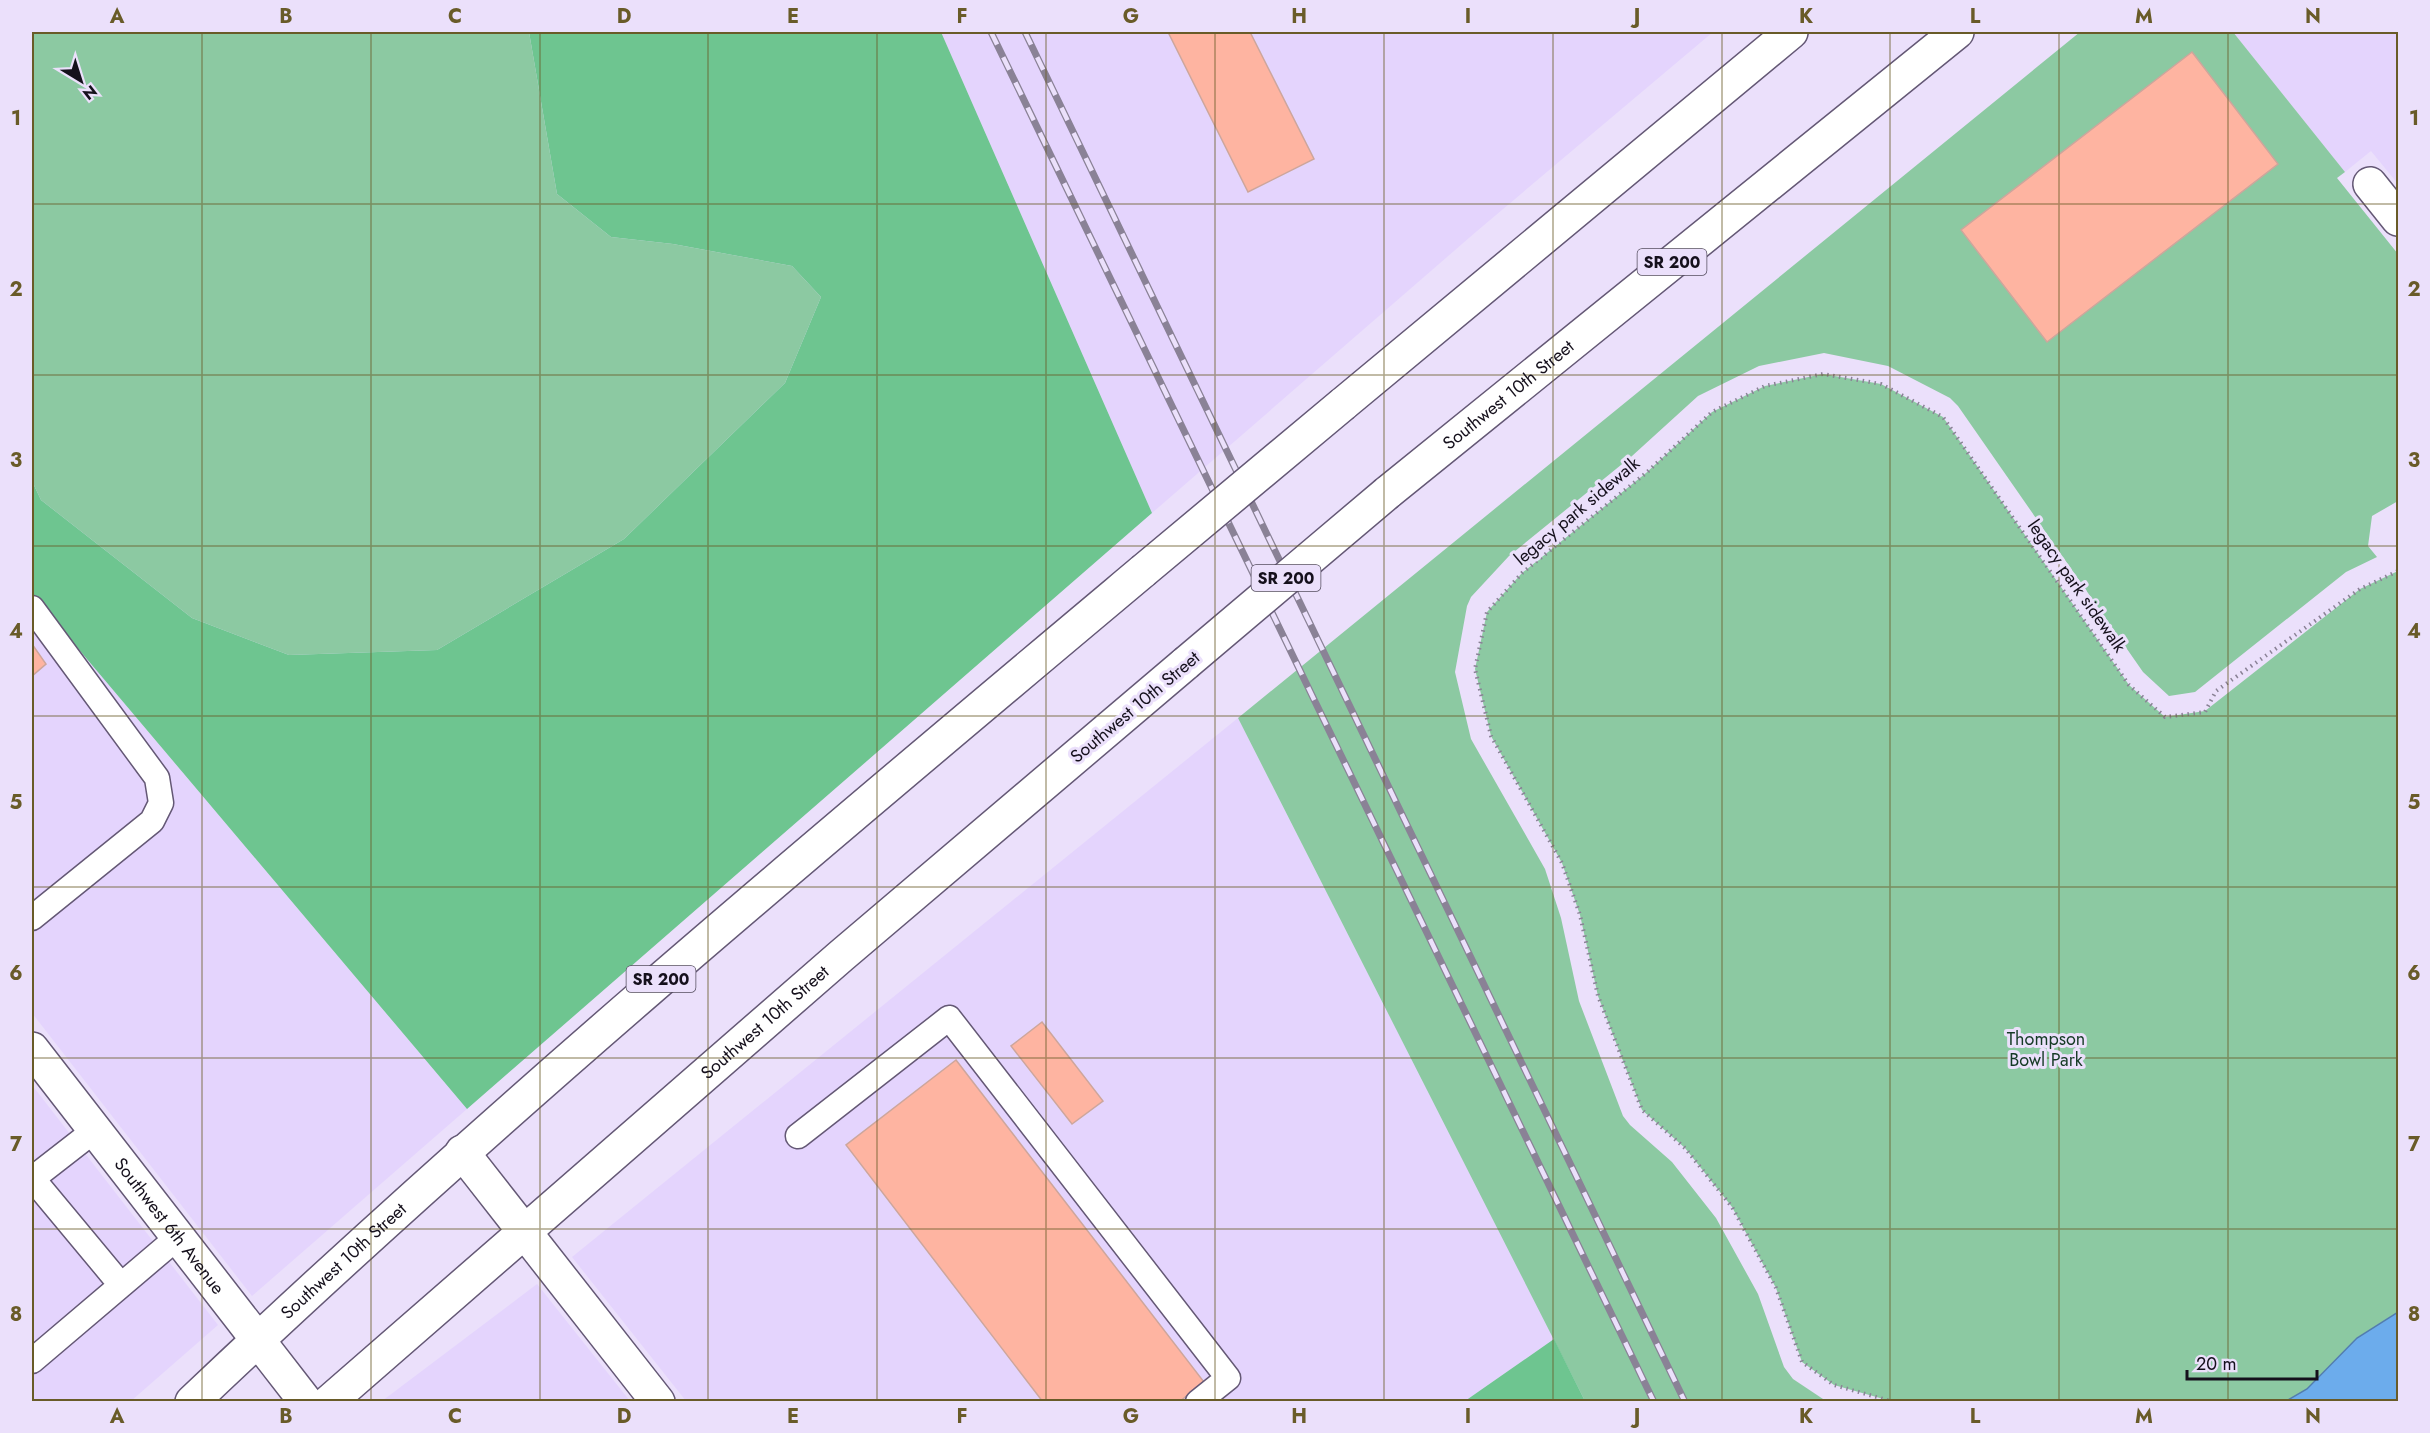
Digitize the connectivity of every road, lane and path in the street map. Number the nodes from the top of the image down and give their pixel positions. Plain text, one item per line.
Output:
1 (1791, 32) edge
2 (1957, 32) edge
3 (2370, 184) dead end
4 (2398, 219) edge
5 (2398, 571) edge
6 (32, 608) edge
7 (32, 918) edge
8 (32, 1049) edge
9 (95, 1130) junction
10 (798, 1136) dead end
11 (462, 1152) junction
12 (32, 1179) edge
13 (525, 1231) junction
14 (178, 1237) junction
15 (121, 1285) junction
16 (258, 1339) junction
17 (32, 1361) edge
18 (192, 1401) edge
19 (306, 1401) edge
20 (329, 1401) edge
21 (658, 1401) edge
22 (1198, 1401) edge
23 (1894, 1401) edge

1 - 11 main road, Southwest 10th Street / SR 200, bridge
2 - 13 main road, Southwest 10th Street / SR 200, bridge
3 - 4 main road
5 - 23 path, legacy park sidewalk
6 - 7 lane
8 - 9 main road, Southwest 6th Avenue
9 - 12 lane
9 - 14 main road, Southwest 6th Avenue
10 - 22 lane
11 - 13 main road
11 - 16 main road, Southwest 10th Street / SR 200
12 - 15 lane
13 - 20 main road, Southwest 10th Street / SR 200
13 - 21 main road
14 - 15 lane
14 - 16 main road, Southwest 6th Avenue
15 - 17 lane
16 - 18 main road, Southwest 10th Street / SR 200
16 - 19 main road, Southwest 6th Avenue

